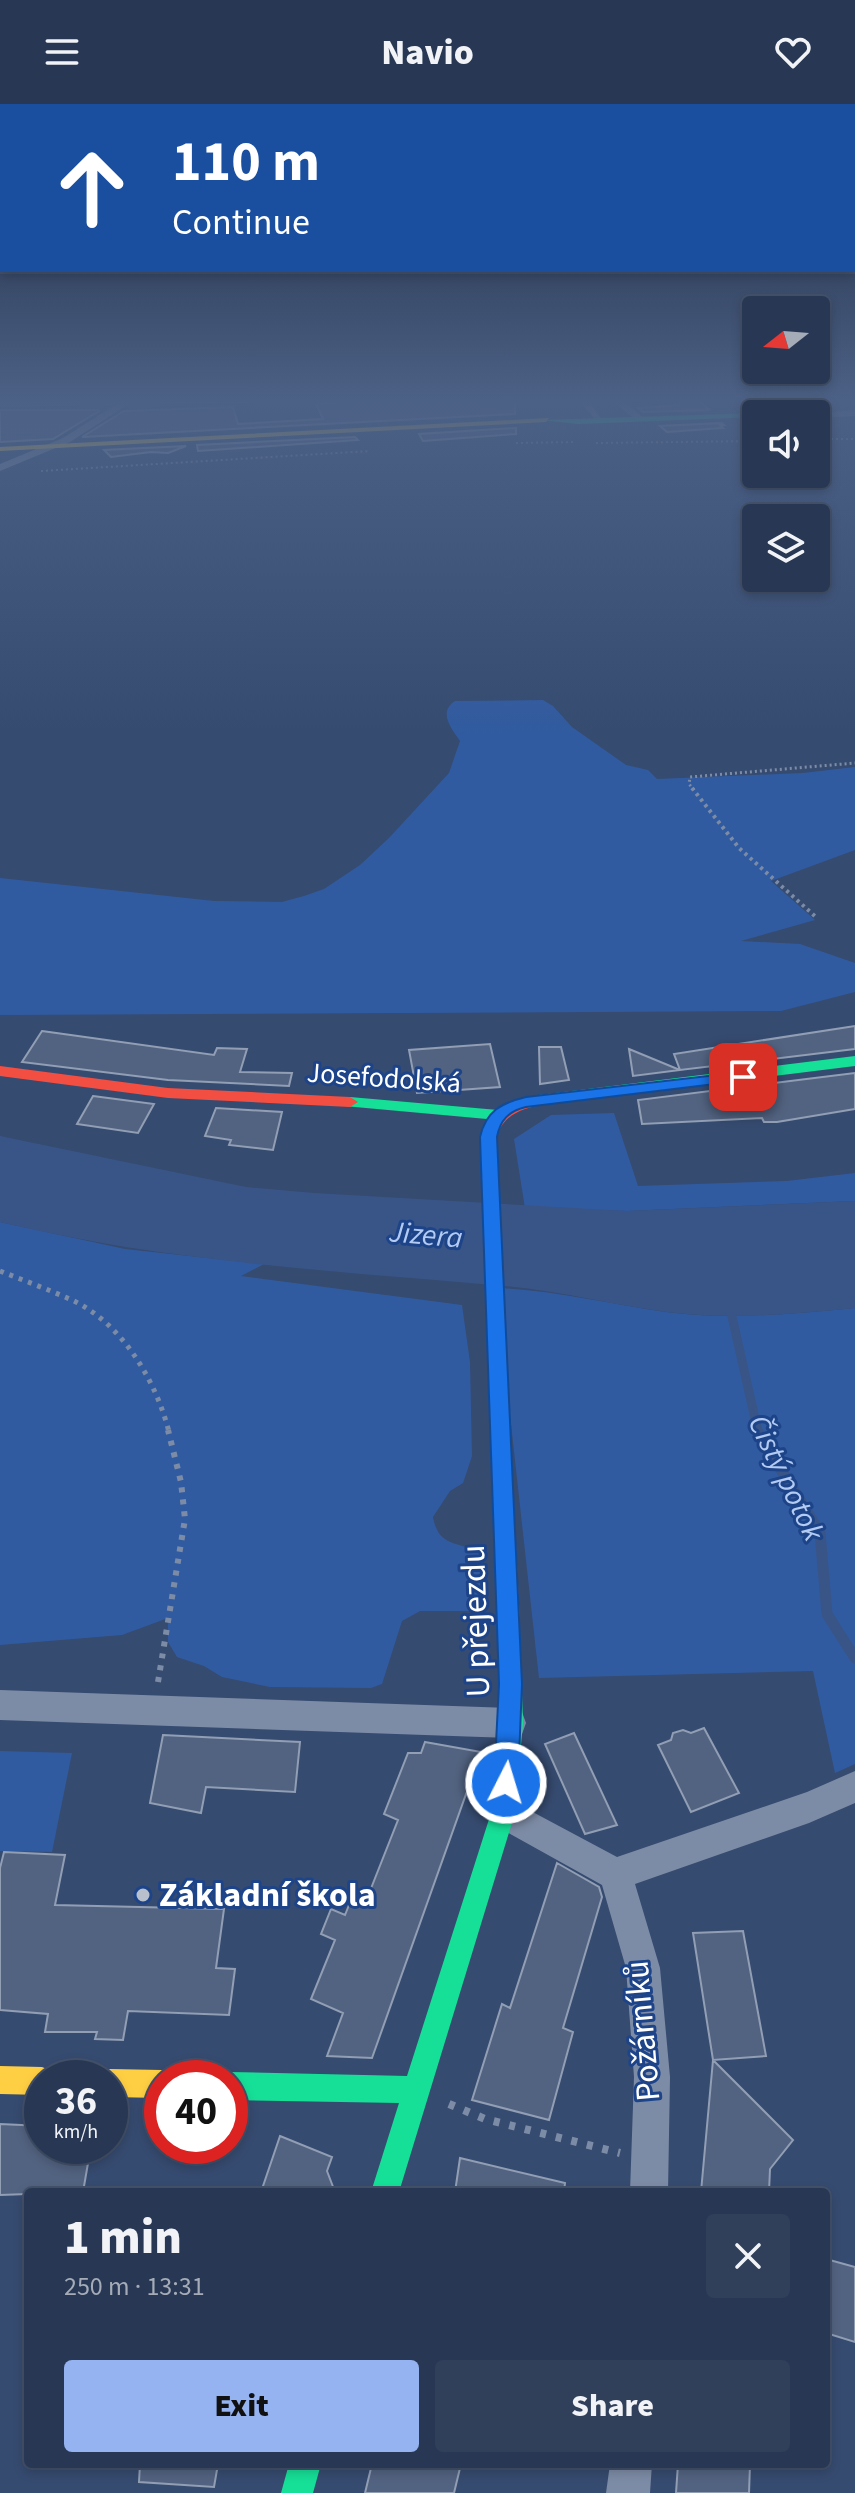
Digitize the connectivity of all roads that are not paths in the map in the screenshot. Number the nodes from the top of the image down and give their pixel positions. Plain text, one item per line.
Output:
1 (855, 1061) edge
2 (0, 1071) edge
3 (498, 1115) junction
4 (0, 1705) edge
5 (511, 1723) junction
6 (855, 1787) edge
7 (503, 1813) junction
8 (615, 1874) junction
9 (0, 2080) edge
10 (24, 2081) edge
11 (248, 2086) edge
12 (415, 2090) junction
13 (650, 2177) edge
14 (386, 2188) edge
15 (304, 2468) edge
16 (631, 2468) edge
17 (297, 2493) edge
18 (628, 2493) edge

1 - 3 street, Josefodolská
2 - 3 street, Josefodolská
3 - 5 street, U přejezdu
4 - 5 street
5 - 7 street, U přejezdu
6 - 8 street
7 - 8 street
7 - 12 street, U přejezdu
8 - 13 street, Požárníků
9 - 10 street
11 - 12 street
12 - 14 street, U přejezdu
15 - 17 street
16 - 18 street

